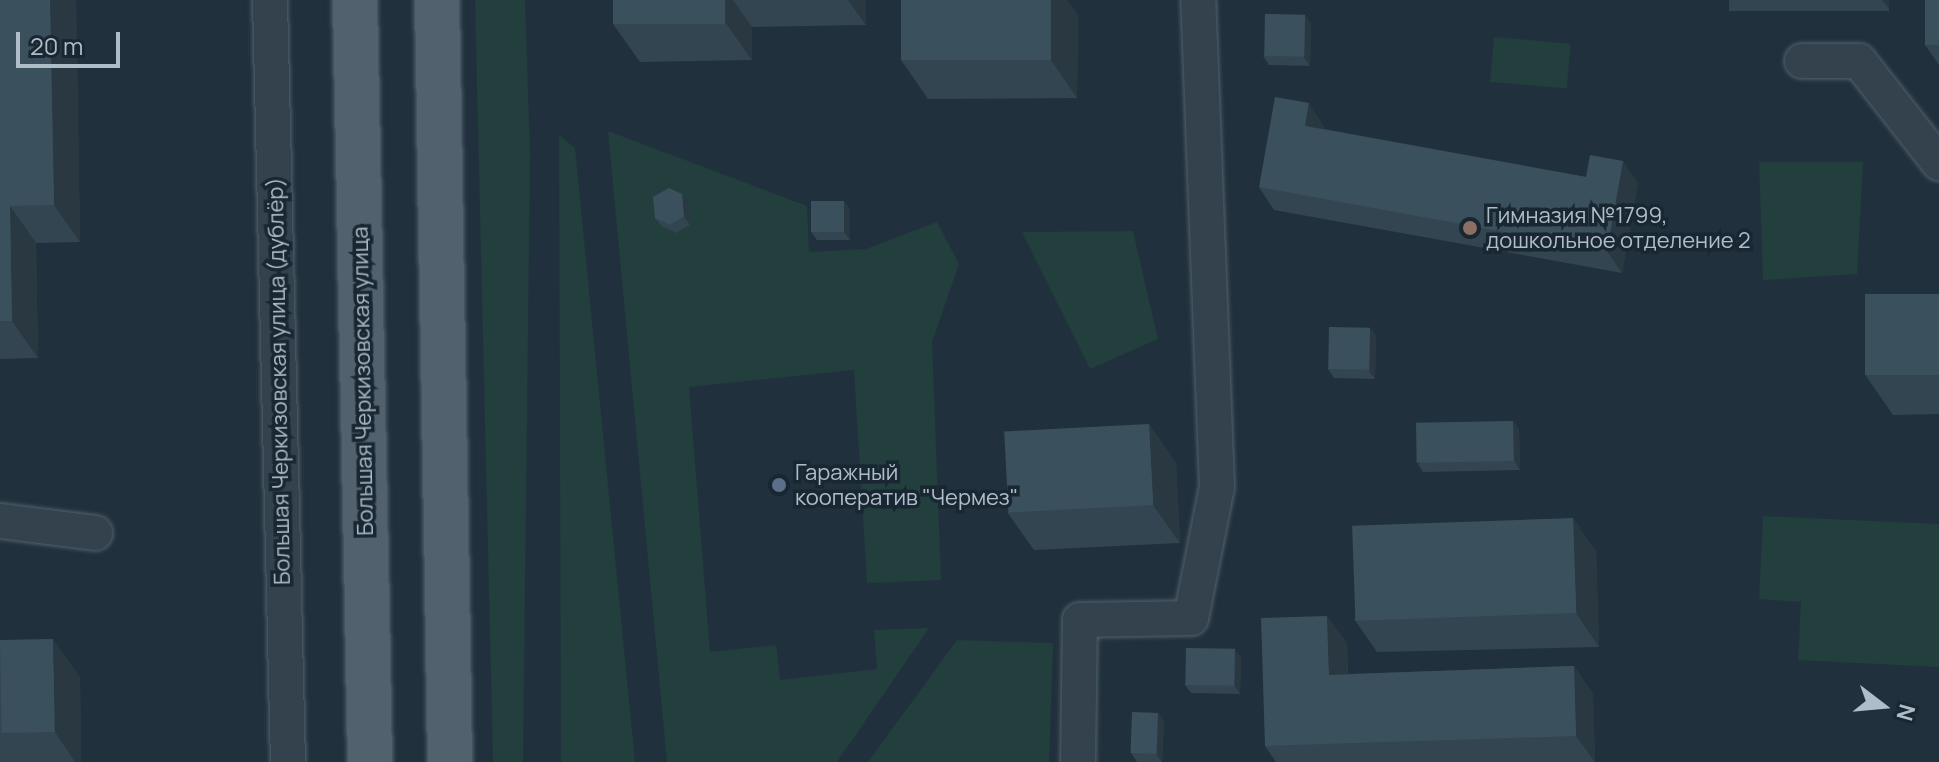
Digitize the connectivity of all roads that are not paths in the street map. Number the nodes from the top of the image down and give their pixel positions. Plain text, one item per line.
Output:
1 (270, 0) edge
2 (355, 0) edge
3 (437, 0) edge
4 (1198, 0) edge
5 (1802, 61) dead end
6 (1939, 163) edge
7 (0, 521) edge
8 (95, 533) dead end
9 (288, 762) edge
10 (370, 762) edge
11 (450, 762) edge
12 (1078, 762) edge

1 - 9 street, Большая Черкизовская улица (дублёр)
2 - 10 main road, Большая Черкизовская улица
3 - 11 main road
4 - 12 street
5 - 6 street
7 - 8 street

